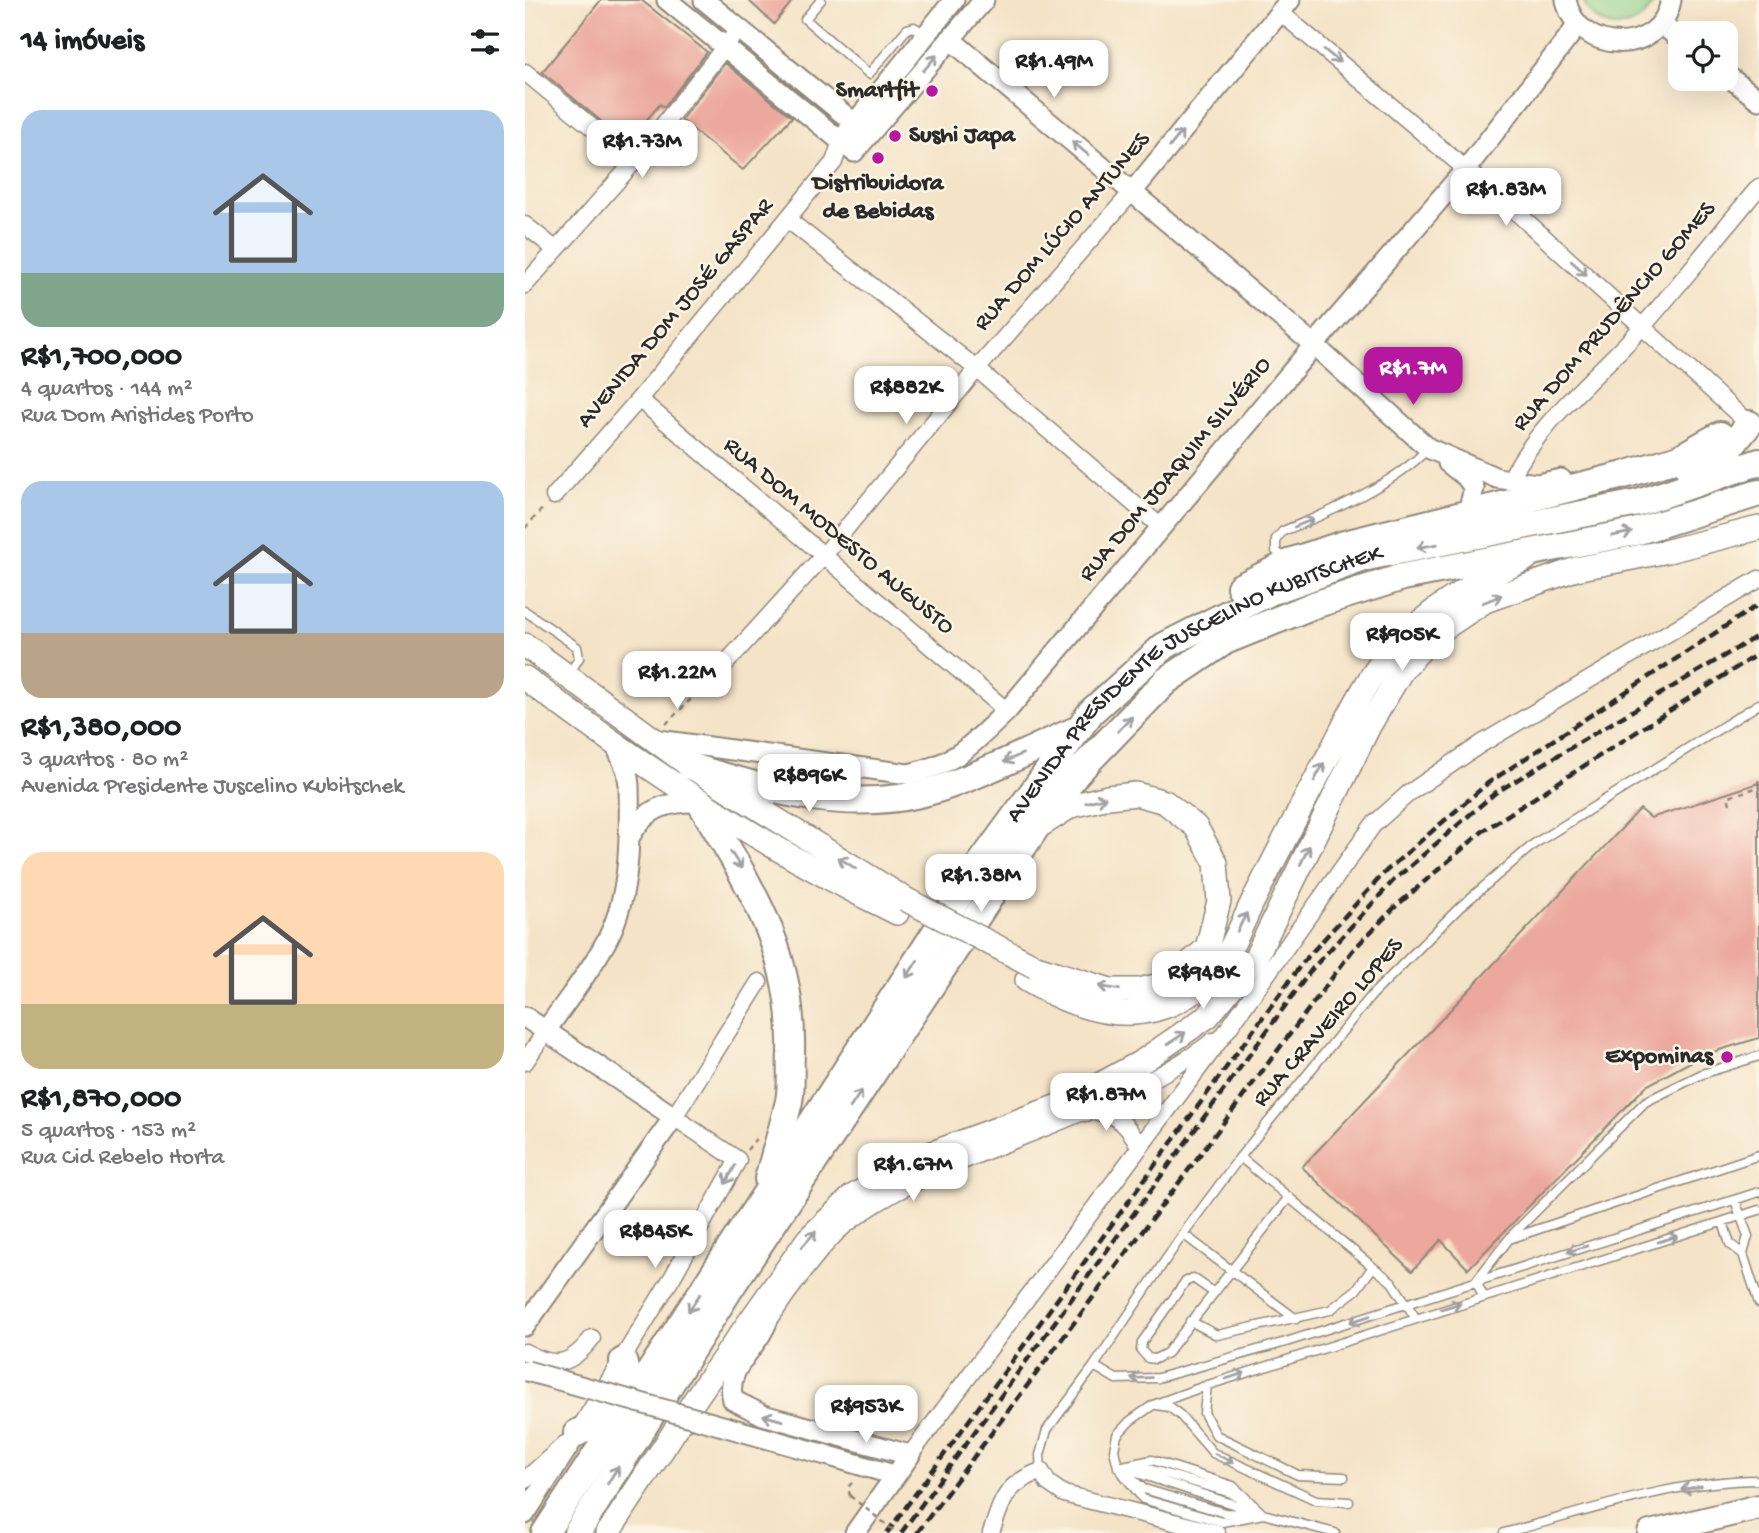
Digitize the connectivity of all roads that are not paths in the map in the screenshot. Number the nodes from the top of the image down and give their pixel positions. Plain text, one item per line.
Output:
1 (667, 0) edge
2 (704, 0) edge
3 (821, 0) edge
4 (954, 0) edge
5 (984, 0) edge
6 (1566, 0) edge
7 (1671, 0) edge
8 (1279, 4) edge
9 (1661, 24) junction
10 (1577, 25) junction
11 (738, 30) junction
12 (1668, 30) edge
13 (926, 34) junction
14 (950, 39) junction
15 (725, 48) junction
16 (525, 72) edge
17 (1738, 84) edge
18 (1759, 100) edge
19 (862, 129) junction
20 (848, 146) junction
21 (633, 162) junction
22 (1466, 169) junction
23 (1759, 187) edge
24 (1133, 191) junction
25 (787, 219) junction
26 (525, 225) edge
27 (555, 249) junction
28 (525, 285) edge
29 (1643, 325) junction
30 (1314, 345) junction
31 (977, 369) junction
32 (639, 399) junction
33 (1754, 422) edge
34 (1720, 435) junction
35 (1427, 448) junction
36 (1759, 462) edge
37 (1510, 480) junction
38 (1759, 493) edge
39 (554, 496) road end
40 (1638, 503) junction
41 (1468, 512) junction
42 (1161, 527) junction
43 (1404, 527) junction
44 (1759, 528) edge
45 (1552, 535) junction
46 (825, 554) junction
47 (1295, 560) junction
48 (1759, 579) edge
49 (525, 611) edge
50 (525, 645) edge
51 (1164, 646) junction
52 (567, 677) junction
53 (525, 678) edge
54 (706, 685) road end
55 (1759, 704) edge
56 (1007, 711) junction
57 (575, 715) junction
58 (1076, 731) junction
59 (657, 733) junction
60 (616, 746) junction
61 (690, 766) junction
62 (700, 802) junction
63 (1035, 829) junction
64 (627, 842) junction
65 (901, 906) junction
66 (1032, 974) junction
67 (759, 982) dead end
68 (525, 1017) edge
69 (1229, 1029) junction
70 (545, 1032) junction
71 (1759, 1056) edge
72 (525, 1062) edge
73 (1076, 1114) junction
74 (674, 1117) junction
75 (998, 1128) junction
76 (1037, 1131) junction
77 (1139, 1146) junction
78 (1759, 1155) edge
79 (1240, 1157) junction
80 (1759, 1192) edge
81 (1289, 1197) junction
82 (1735, 1200) junction
83 (761, 1202) junction
84 (1759, 1210) edge
85 (1741, 1216) junction
86 (1723, 1222) junction
87 (1183, 1234) junction
88 (1509, 1238) junction
89 (1743, 1254) junction
90 (1373, 1268) junction
91 (1229, 1271) junction
92 (1476, 1281) junction
93 (1213, 1292) junction
94 (769, 1294) junction
95 (1483, 1296) junction
96 (1759, 1303) edge
97 (1407, 1304) junction
98 (1415, 1317) junction
99 (1296, 1320) junction
100 (1190, 1321) junction
101 (768, 1322) junction
102 (525, 1326) edge
103 (592, 1338) dead end
104 (622, 1360) junction
105 (526, 1365) edge
106 (1094, 1366) junction
107 (1207, 1385) junction
108 (627, 1403) junction
109 (1153, 1405) junction
110 (577, 1433) junction
111 (910, 1455) junction
112 (1118, 1467) junction
113 (1041, 1471) junction
114 (894, 1475) junction
115 (1344, 1477) dead end
116 (525, 1480) edge
117 (1759, 1480) edge
118 (1349, 1502) dead end
119 (1759, 1507) edge
120 (525, 1514) edge
121 (1263, 1514) junction
122 (545, 1533) edge
123 (577, 1533) edge
124 (608, 1533) edge
125 (855, 1533) edge
126 (991, 1533) edge
127 (1217, 1533) edge
128 (1335, 1533) edge
129 (1504, 1533) edge
130 (1650, 1533) edge

1 - 15 street
2 - 11 street
3 - 13 lane
4 - 13 street, AVENIDA DOM JOSÉ GASPAR
5 - 14 street, AVENIDA DOM JOSÉ GASPAR
6 - 10 street
7 - 9 street
8 -> 22 street
24 -> 8 street, RUA DOM LÚCIO ANTUNES
9 - 10 street
9 - 12 street
10 - 22 street, RUA DOM JOAQUIM SILVÉRIO
11 - 15 street
11 - 19 street
13 - 19 street, AVENIDA DOM JOSÉ GASPAR
19 -> 14 street, AVENIDA DOM JOSÉ GASPAR
24 -> 14 street
15 - 20 street
15 - 21 street
16 - 21 street
17 - 18 street
19 - 20 street, AVENIDA DOM JOSÉ GASPAR
20 - 25 street, AVENIDA DOM JOSÉ GASPAR
21 - 27 street
22 -> 29 street
22 - 30 street, RUA DOM JOAQUIM SILVÉRIO
23 - 29 street, RUA DOM PRUDÊNCIO GOMES
24 - 30 street
24 - 31 street, RUA DOM LÚCIO ANTUNES
25 - 31 street
25 - 32 street, AVENIDA DOM JOSÉ GASPAR
26 - 27 street
27 - 28 street
29 - 33 street
29 - 37 street, RUA DOM PRUDÊNCIO GOMES
30 - 35 street
30 - 42 street, RUA DOM JOAQUIM SILVÉRIO
31 - 42 street
31 - 46 street, RUA DOM LÚCIO ANTUNES
32 - 39 street, AVENIDA DOM JOSÉ GASPAR
32 - 46 street, RUA DOM MODESTO AUGUSTO
33 - 34 street
33 - 40 highway
34 - 37 street
34 - 41 highway
35 - 37 street
35 - 41 street
47 -> 35 lane
36 - 40 highway, AVENIDA PRESIDENTE JUSCELINO KUBITSCHEK
45 -> 38 highway, AVENIDA PRESIDENTE JUSCELINO KUBITSCHEK
40 - 45 highway, AVENIDA PRESIDENTE JUSCELINO KUBITSCHEK
41 - 43 highway
42 - 56 street, RUA DOM JOAQUIM SILVÉRIO
43 - 45 highway
43 - 47 highway
75 -> 44 main road
45 -> 51 highway, AVENIDA PRESIDENTE JUSCELINO KUBITSCHEK
63 -> 45 highway, AVENIDA PRESIDENTE JUSCELINO KUBITSCHEK
66 -> 45 main road
46 - 54 street, RUA DOM LÚCIO ANTUNES
46 - 56 street, RUA DOM MODESTO AUGUSTO
47 - 51 highway
48 - 69 street
49 - 52 lane
50 - 52 main road
51 - 58 highway, AVENIDA PRESIDENTE JUSCELINO KUBITSCHEK
52 - 59 main road
53 - 57 main road
55 - 79 lane, RUA CRAVEIRO LOPES
56 - 59 street, RUA DOM JOAQUIM SILVÉRIO
57 - 59 main road
57 - 60 main road
58 -> 61 highway
58 -> 83 highway, AVENIDA PRESIDENTE JUSCELINO KUBITSCHEK
59 - 61 main road
60 - 62 main road
60 - 64 street
65 -> 61 main road
62 - 64 street
62 - 65 main road
62 -> 83 highway
63 -> 66 main road
123 -> 63 highway, AVENIDA PRESIDENTE JUSCELINO KUBITSCHEK
64 - 70 street
65 - 66 main road, bridge
67 - 74 street
68 - 70 street
69 - 73 street
69 - 77 street
70 - 72 street
70 - 74 street
71 - 88 lane
73 - 76 street
73 - 77 street
74 - 102 street
74 -> 104 street
75 - 76 street
94 -> 75 main road
76 - 101 street
77 - 111 street
78 - 88 lane
79 - 81 lane
79 - 87 lane, RUA CRAVEIRO LOPES
80 - 82 lane
81 - 90 lane
81 - 91 lane
82 - 85 lane
82 -> 92 lane
83 -> 108 highway, AVENIDA PRESIDENTE JUSCELINO KUBITSCHEK
84 - 85 lane
85 - 86 lane
85 - 89 lane
86 - 89 lane
95 -> 86 lane
87 - 91 lane
87 - 106 lane, RUA CRAVEIRO LOPES
88 - 92 lane
89 - 96 lane
90 - 97 lane
90 - 99 lane
91 - 93 lane
91 - 99 lane
92 - 95 lane
92 - 97 lane
93 - 100 lane
93 - 100 lane
94 - 101 street
94 - 124 main road
98 -> 95 lane
97 - 98 lane
97 -> 106 lane
107 -> 98 lane
99 - 100 lane
111 -> 101 street
103 - 105 street
104 - 108 highway
104 - 110 street
105 - 114 street, bridge
106 - 113 lane, RUA CRAVEIRO LOPES
107 - 109 lane
107 - 115 lane
108 - 110 highway
108 - 122 highway, AVENIDA PRESIDENTE JUSCELINO KUBITSCHEK
109 - 112 lane
109 -> 118 lane
110 - 116 street
110 - 120 street
111 - 114 street
112 - 121 lane
112 - 121 lane
112 - 121 lane
113 - 126 street
113 - 127 street
114 - 125 street
117 -> 129 lane
119 - 130 main road
121 - 128 lane

